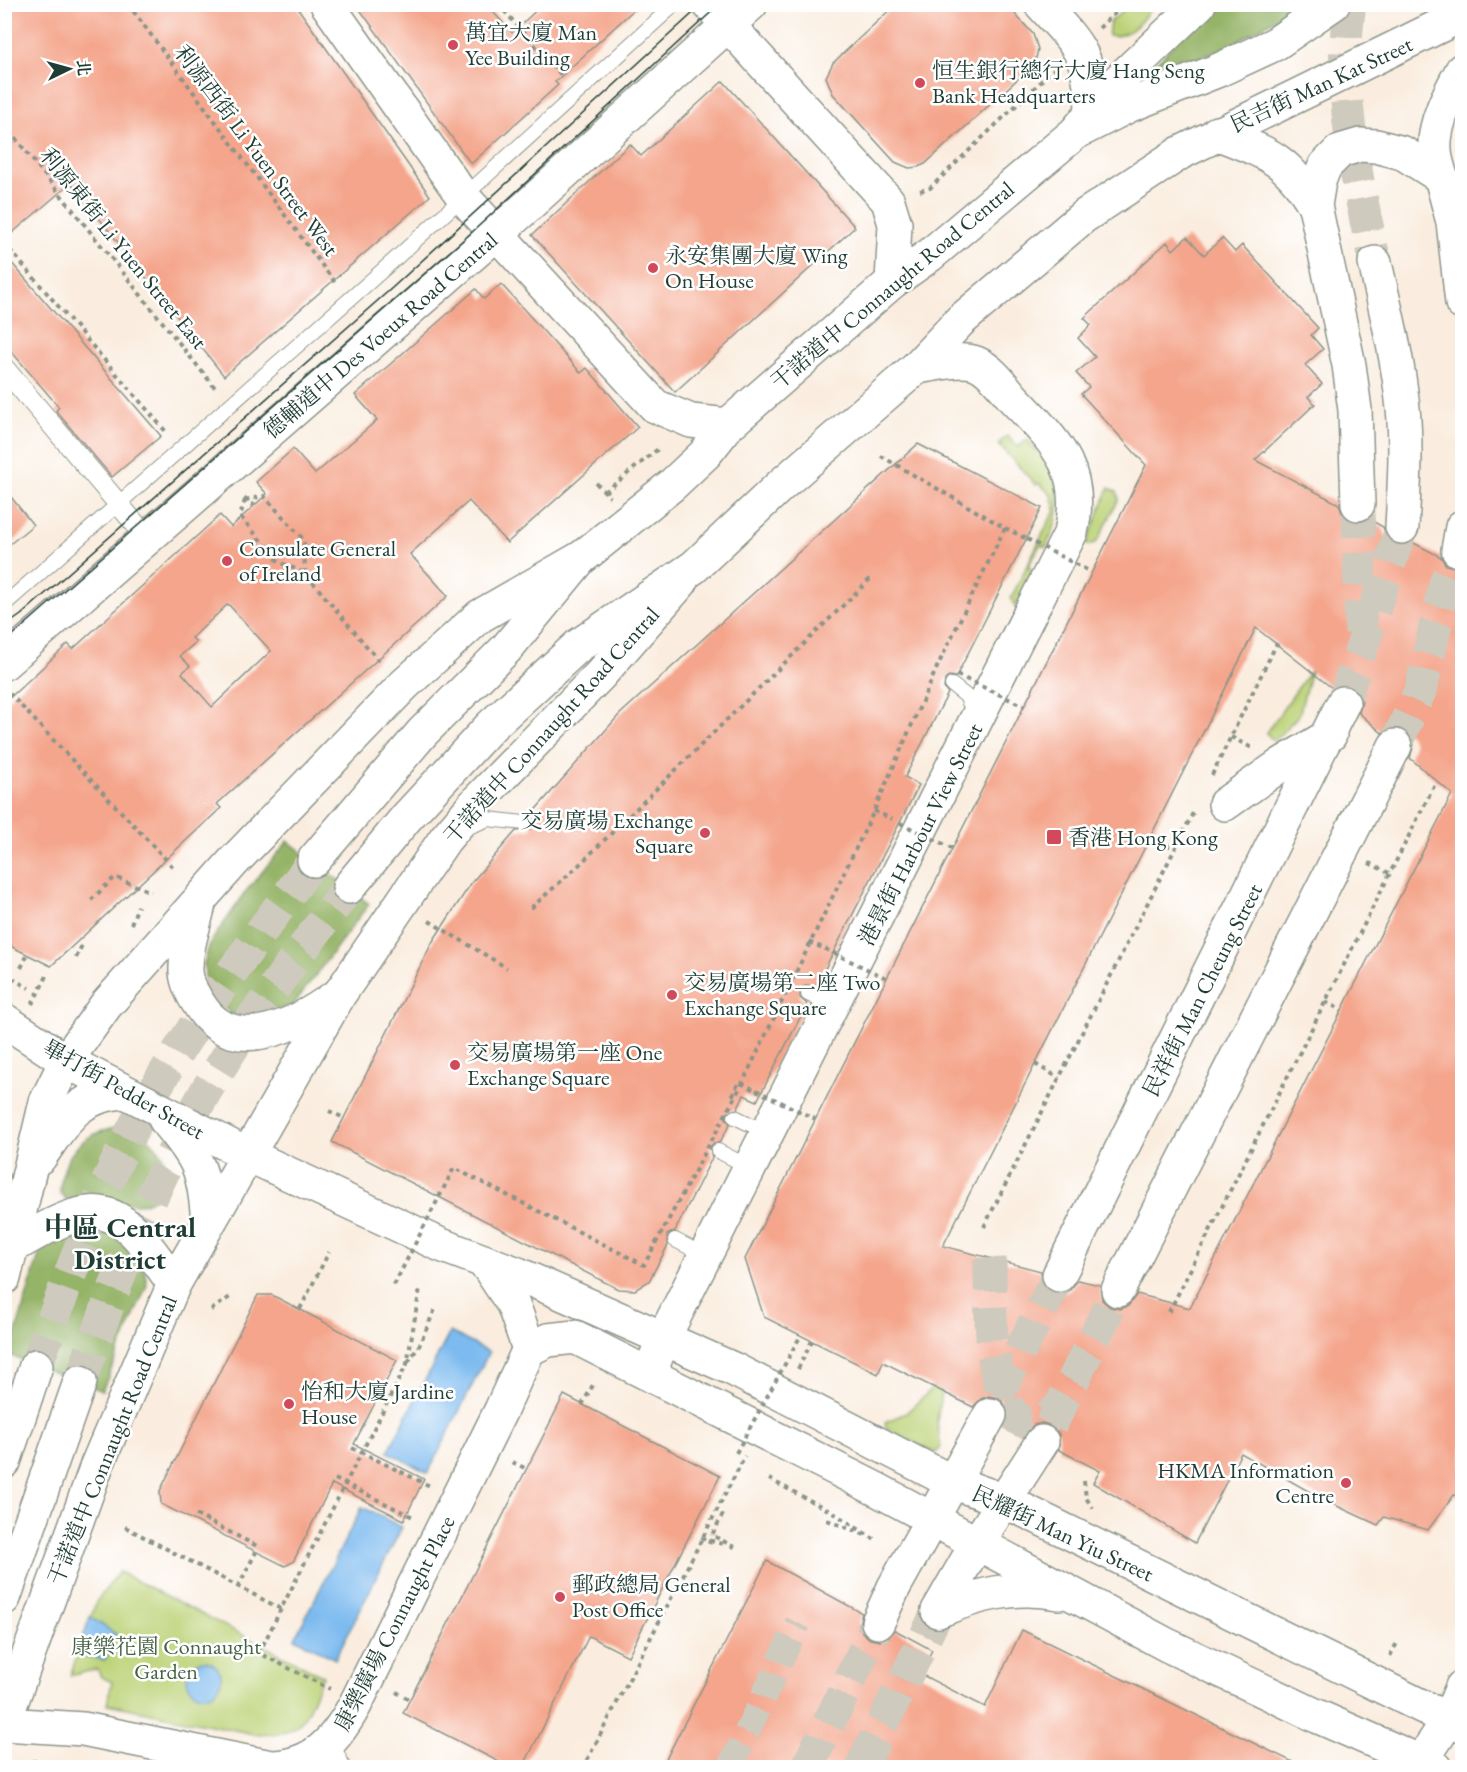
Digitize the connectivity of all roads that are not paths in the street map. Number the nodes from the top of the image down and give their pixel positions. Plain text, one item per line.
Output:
1 (327, 4) edge
2 (675, 4) edge
3 (1041, 4) edge
4 (1199, 4) edge
5 (1333, 4) edge
6 (730, 11) edge
7 (1462, 15) edge
8 (1462, 70) edge
9 (1084, 122) junction
10 (1217, 133) junction
11 (1180, 153) joint
12 (1452, 197) edge
13 (464, 198) junction
14 (1315, 206) junction
15 (496, 233) junction
16 (1375, 263) tunnel mouth
17 (892, 282) junction
18 (1462, 303) edge
19 (917, 367) junction
20 (4, 368) edge
21 (728, 425) junction
22 (117, 503) junction
23 (1358, 504) tunnel mouth
24 (1402, 527) tunnel mouth
25 (148, 538) junction
26 (580, 559) junction
27 (694, 567) junction
28 (4, 605) edge
29 (4, 663) edge
30 (955, 680) road end
31 (1343, 704) tunnel mouth
32 (974, 729) junction
33 (1330, 735) junction
34 (1395, 746) tunnel mouth
35 (1211, 797) road end
36 (524, 823) dead end
37 (445, 839) junction
38 (314, 860) tunnel mouth
39 (349, 887) tunnel mouth
40 (200, 902) junction
41 (339, 994) junction
42 (4, 1020) edge
43 (66, 1062) junction
44 (123, 1092) junction
45 (157, 1109) junction
46 (735, 1117) dead end
47 (768, 1133) junction
48 (718, 1151) dead end
49 (246, 1154) junction
50 (32, 1168) junction
51 (751, 1168) junction
52 (208, 1222) junction
53 (675, 1240) dead end
54 (706, 1256) junction
55 (8, 1262) edge
56 (485, 1262) junction
57 (1059, 1275) tunnel mouth
58 (174, 1284) junction
59 (1118, 1290) tunnel mouth
60 (663, 1339) junction
61 (529, 1349) junction
62 (36, 1365) tunnel mouth
63 (651, 1373) junction
64 (80, 1382) tunnel mouth
65 (990, 1415) tunnel mouth
66 (1042, 1442) tunnel mouth
67 (4, 1461) edge
68 (952, 1482) junction
69 (1005, 1502) junction
70 (933, 1518) junction
71 (977, 1543) junction
72 (1076, 1596) junction
73 (4, 1598) edge
74 (878, 1622) tunnel mouth
75 (1462, 1687) edge
76 (1456, 1722) edge
77 (4, 1723) edge
78 (332, 1757) edge
79 (1425, 1765) edge

1 - 13 main road
2 - 13 lane, 德輔道中 Des Voeux Road Central
3 - 9 main road
4 - 9 main road, 干諾道中 Connaught Road Central
5 - 9 main road
6 - 15 main road, 德輔道中 Des Voeux Road Central
6 - 17 main road
7 - 10 main road, 民吉街 Man Kat Street
8 - 12 main road
9 - 17 main road, 干諾道中 Connaught Road Central
10 - 11 main road, 民吉街 Man Kat Street
10 - 14 main road
11 - 19 main road, 干諾道中 Connaught Road Central
12 - 14 main road
12 - 18 main road
13 - 15 main road
13 - 22 lane, 德輔道中 Des Voeux Road Central
14 - 23 main road
15 - 21 main road
15 - 25 main road, 德輔道中 Des Voeux Road Central
16 - 24 main road
17 - 21 main road, 干諾道中 Connaught Road Central
19 - 27 main road, 干諾道中 Connaught Road Central
19 - 32 main road, 港景街 Harbour View Street
20 - 22 street
21 - 26 main road, 干諾道中 Connaught Road Central
22 - 25 street
22 - 28 lane, 德輔道中 Des Voeux Road Central
25 - 29 main road, 德輔道中 Des Voeux Road Central
26 - 38 main road, 干諾道中 Connaught Road Central
26 - 40 main road, 干諾道中 Connaught Road Central
27 - 37 main road, 干諾道中 Connaught Road Central
27 - 39 main road, 干諾道中 Connaught Road Central
30 - 32 lane
31 - 33 main road, 民祥街 Man Cheung Street
32 - 47 main road, 港景街 Harbour View Street
33 - 35 main road
33 - 57 main road, 民祥街 Man Cheung Street
34 - 59 main road
36 - 37 lane
37 - 41 main road, 干諾道中 Connaught Road Central
40 - 41 main road
40 - 43 main road, 干諾道中 Connaught Road Central
41 - 49 main road, 干諾道中 Connaught Road Central
42 - 43 main road, 畢打街 Pedder Street
43 - 44 main road, 畢打街 Pedder Street
43 - 50 main road, 干諾道中 Connaught Road Central
44 - 45 main road, 畢打街 Pedder Street
44 - 50 main road
45 - 49 main road, 畢打街 Pedder Street
45 - 52 main road
46 - 47 lane
47 - 51 main road, 港景街 Harbour View Street
48 - 51 lane
49 - 52 main road, 干諾道中 Connaught Road Central
49 - 56 main road
50 - 55 main road, 干諾道中 Connaught Road Central
51 - 54 main road, 港景街 Harbour View Street
52 - 58 main road, 干諾道中 Connaught Road Central
53 - 54 lane
54 - 60 main road, 港景街 Harbour View Street
55 - 58 main road
56 - 60 main road
56 - 61 main road
58 - 77 main road, 干諾道中 Connaught Road Central
60 - 63 main road, 港景街 Harbour View Street
60 - 68 main road, 民耀街 Man Yiu Street
61 - 63 main road
61 - 78 main road, 康樂廣場 Connaught Place
62 - 67 main road
63 - 70 main road, 民耀街 Man Yiu Street
64 - 73 main road, 干諾道中 Connaught Road Central
65 - 68 main road
66 - 69 main road
68 - 69 main road, 民耀街 Man Yiu Street
68 - 70 main road
69 - 71 main road
69 - 76 main road, 民耀街 Man Yiu Street
70 - 71 main road, 民耀街 Man Yiu Street
70 - 74 main road
71 - 72 main road, 民耀街 Man Yiu Street
71 - 72 main road
72 - 79 main road, 民耀街 Man Yiu Street
75 - 76 main road
76 - 79 main road
77 - 78 main road, 康樂廣場 Connaught Place

